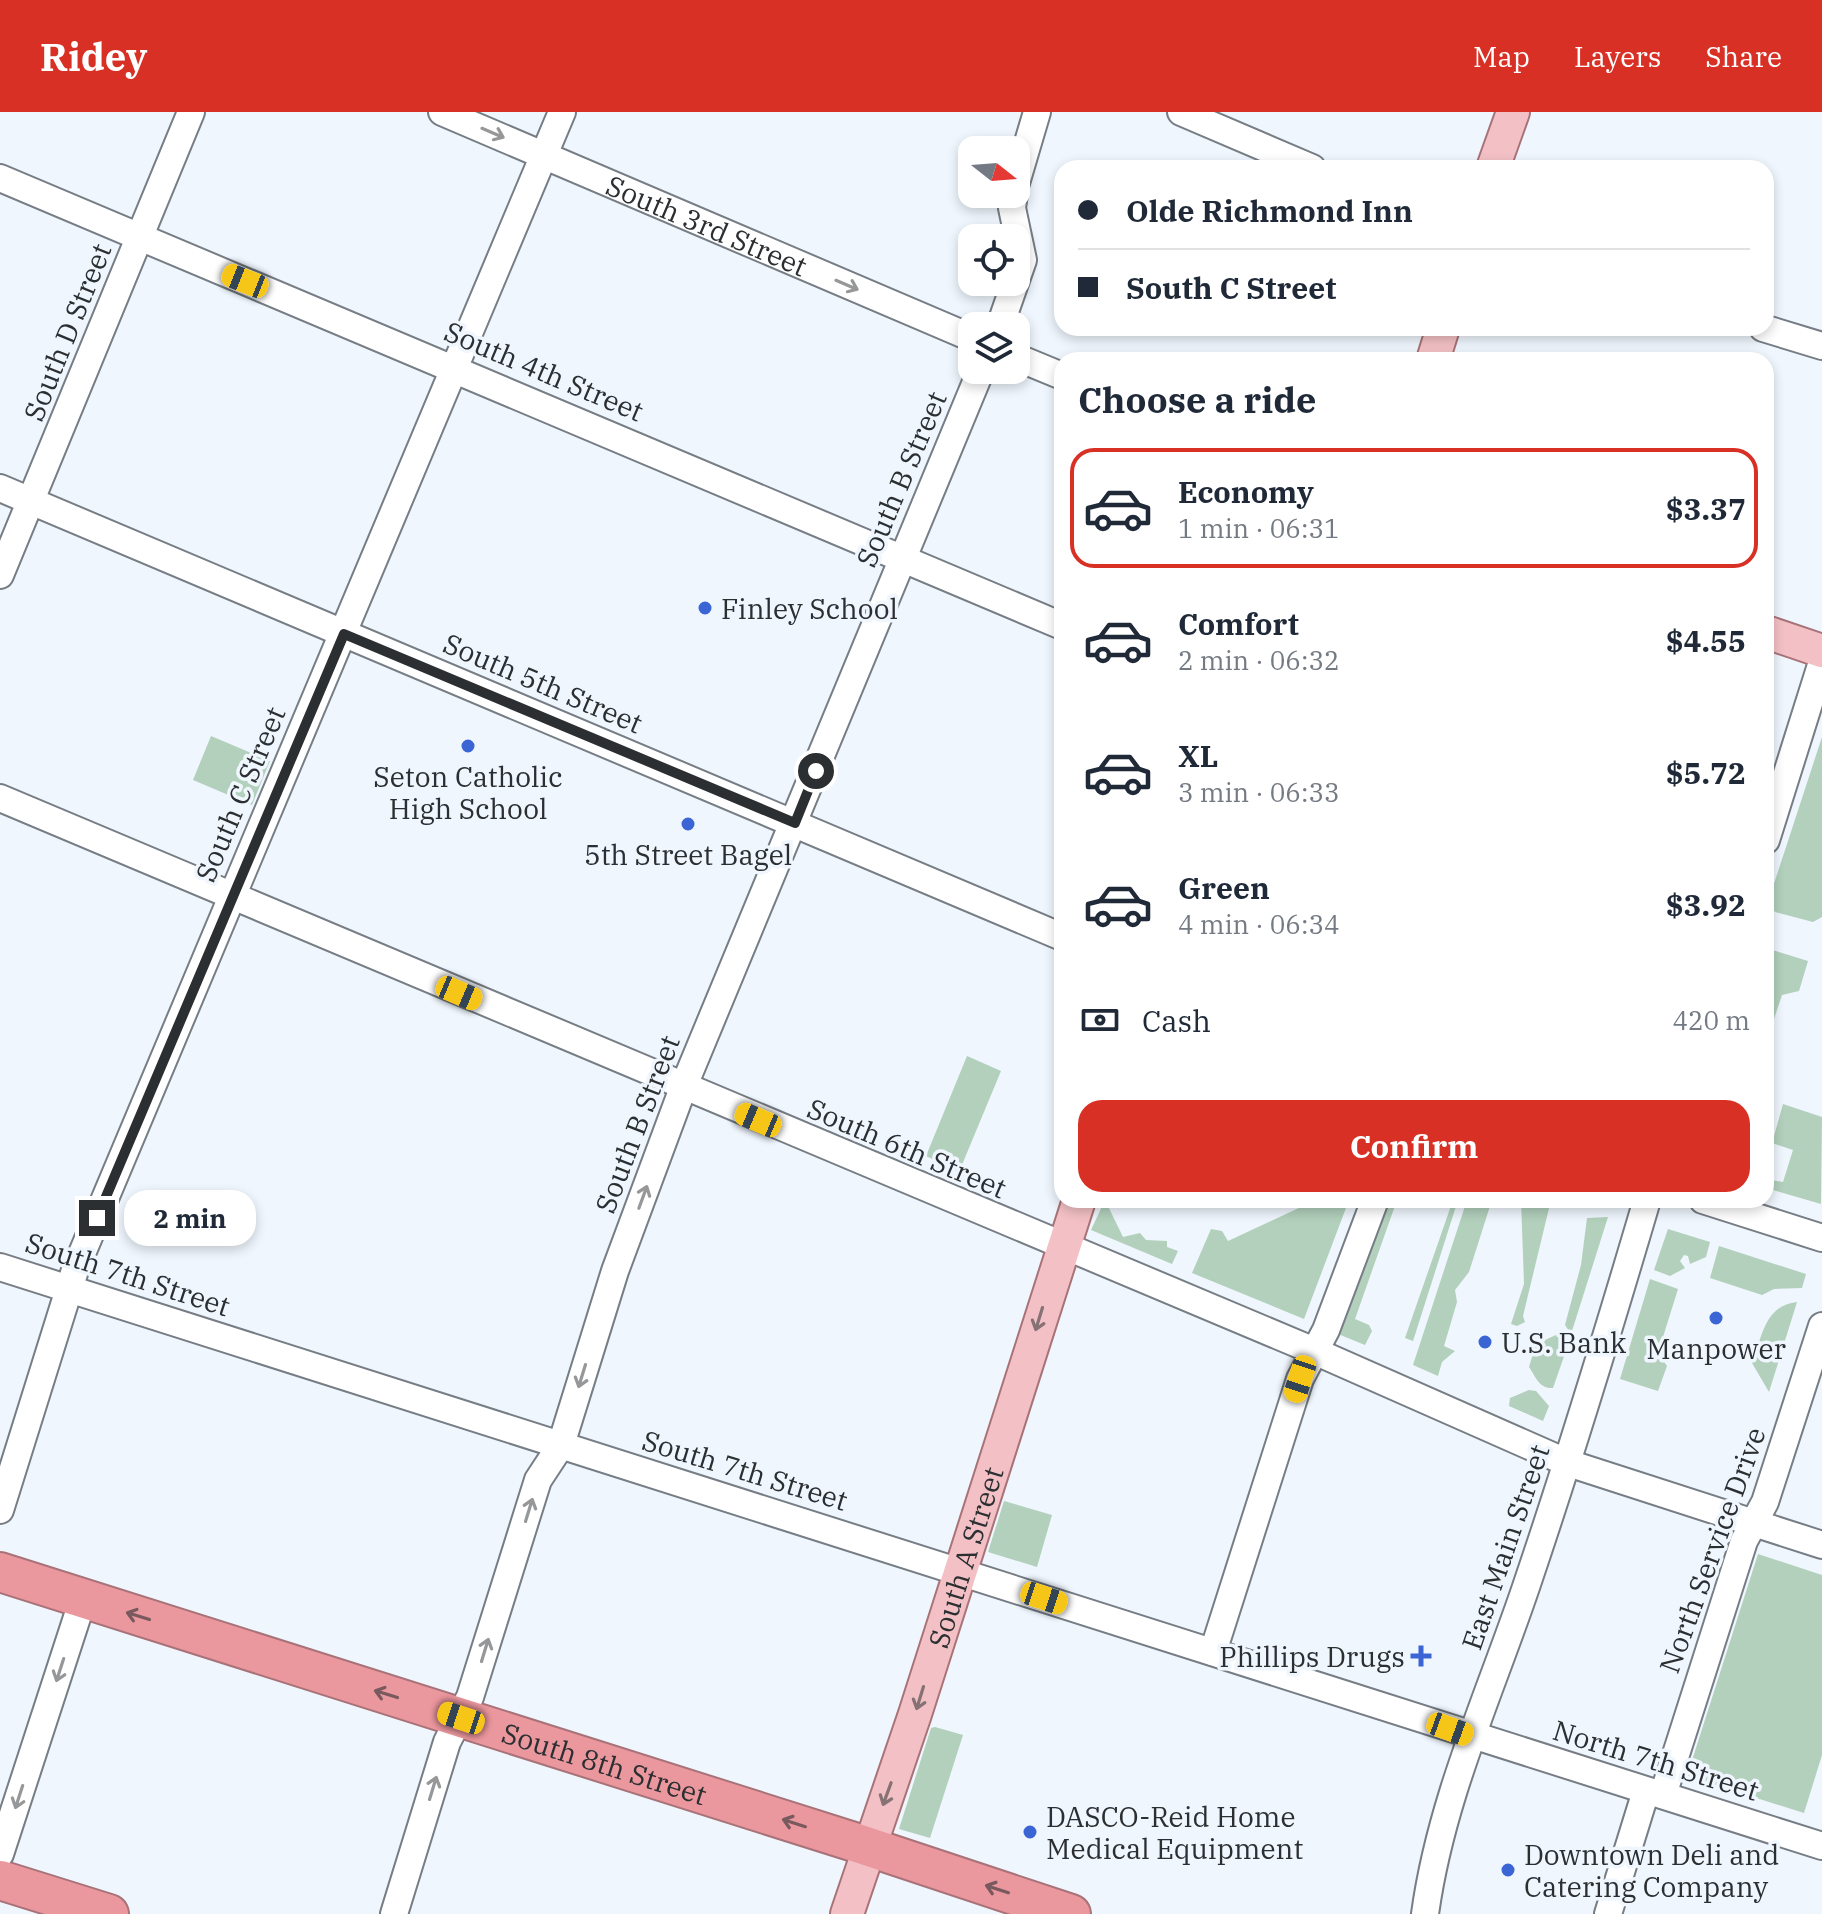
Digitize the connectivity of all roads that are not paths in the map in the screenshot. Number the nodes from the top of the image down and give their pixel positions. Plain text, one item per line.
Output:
1 (191, 112) edge
2 (442, 112) edge
3 (562, 112) edge
4 (1037, 112) edge
5 (1181, 112) edge
6 (1513, 112) edge
7 (1030, 136) edge
8 (544, 155) junction
9 (1293, 160) edge
10 (1496, 160) edge
11 (0, 178) edge
12 (1012, 208) edge
13 (140, 237) junction
14 (1005, 312) edge
15 (1774, 331) edge
16 (958, 332) edge
17 (1822, 346) edge
18 (1030, 363) edge
19 (455, 368) junction
20 (1054, 373) edge
21 (975, 384) edge
22 (0, 488) edge
23 (31, 501) junction
24 (902, 559) junction
25 (0, 575) edge
26 (1054, 623) edge
27 (344, 634) junction
28 (1774, 635) edge
29 (1822, 651) edge
30 (1822, 662) edge
31 (0, 798) edge
32 (1774, 815) edge
33 (795, 823) junction
34 (231, 895) junction
35 (1054, 934) edge
36 (683, 1088) junction
37 (1076, 1208) edge
38 (1372, 1208) edge
39 (1645, 1208) edge
40 (1728, 1208) edge
41 (1822, 1238) edge
42 (1062, 1245) junction
43 (0, 1267) edge
44 (70, 1289) junction
45 (1822, 1326) edge
46 (1312, 1350) junction
47 (561, 1445) junction
48 (1568, 1463) junction
49 (0, 1510) edge
50 (1752, 1522) junction
51 (1822, 1545) edge
52 (960, 1570) junction
53 (0, 1572) edge
54 (83, 1599) junction
55 (1213, 1652) junction
56 (461, 1718) junction
57 (1470, 1736) junction
58 (1654, 1793) junction
59 (868, 1846) junction
60 (1822, 1846) edge
61 (0, 1854) edge
62 (0, 1880) edge
63 (109, 1914) edge
64 (394, 1914) edge
65 (847, 1914) edge
66 (1071, 1914) edge
67 (1425, 1914) edge
68 (1608, 1914) edge

1 - 13 street, South D Street
2 -> 8 street, South 3rd Street
3 - 8 street, South C Street
4 - 7 street
5 - 9 street
6 - 10 main road
8 -> 16 street, South 3rd Street
8 - 19 street, South C Street
11 - 13 street, South 4th Street
12 - 14 street
13 - 19 street, South 4th Street
13 - 23 street, South D Street
15 - 17 street
18 - 20 street
19 - 24 street, South 4th Street
19 - 27 street, South C Street
21 - 24 street, South B Street
22 - 23 street, South 5th Street
23 - 25 street, South D Street
23 - 27 street, South 5th Street
24 - 26 street, South 4th Street
24 - 33 street, South B Street
27 - 33 street, South 5th Street
27 - 34 street, South C Street
28 - 29 main road
30 - 32 street
31 - 34 street, South 6th Street
33 - 35 street, South 5th Street
33 - 36 street, South B Street
34 - 36 street, South 6th Street
34 - 44 street, South C Street
36 - 42 street, South 6th Street
36 - 47 street, South B Street
37 - 42 main road, South A Street
38 - 46 street
39 - 48 street, East Main Street
40 - 41 street
42 - 46 street, South 6th Street
42 -> 52 main road, South A Street
43 - 44 street, South 7th Street
44 - 47 street, South 7th Street
44 - 49 street, South C Street
45 - 50 street, North Service Drive
46 - 48 street, South 6th Street
46 - 55 street
47 - 52 street, South 7th Street
56 -> 47 street, South B Street
48 - 50 street, South 6th Street
48 - 57 street, East Main Street
50 - 51 street, South 6th Street
50 - 58 street, North Service Drive
52 - 55 street, South 7th Street
52 -> 59 main road, South A Street
53 - 54 highway, South 8th Street
56 -> 54 highway, South 8th Street
54 -> 61 street
55 - 57 street, South 7th Street
59 -> 56 highway, South 8th Street
64 -> 56 street, South B Street
57 - 58 street, North 7th Street
57 - 67 street, East Main Street
58 - 60 street, North 7th Street
58 - 68 street, North Service Drive
59 - 65 main road, South A Street
66 -> 59 highway, South 8th Street
62 - 63 highway

